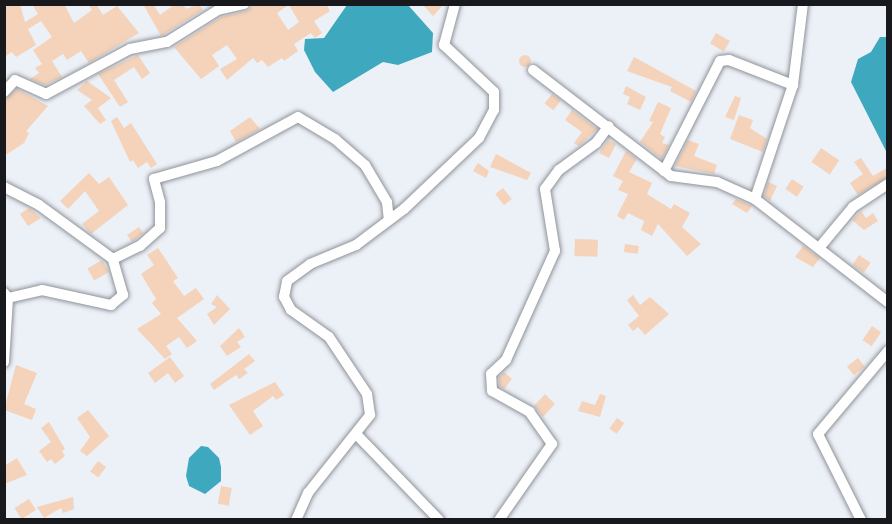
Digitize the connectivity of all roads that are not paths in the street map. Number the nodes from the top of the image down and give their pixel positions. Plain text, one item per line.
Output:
1 (244, 4) edge
2 (455, 4) edge
3 (803, 4) edge
4 (533, 70) dead end
5 (793, 85) junction
6 (4, 92) edge
7 (609, 126) junction
8 (664, 171) junction
9 (888, 184) edge
10 (4, 187) edge
11 (755, 199) junction
12 (389, 220) junction
13 (819, 248) junction
14 (113, 259) junction
15 (6, 296) edge
16 (888, 302) edge
17 (888, 351) edge
18 (4, 362) edge
19 (357, 435) junction
20 (296, 519) edge
21 (439, 519) edge
22 (499, 519) edge
23 (861, 519) edge

1 - 6 street
2 - 12 street
3 - 5 street
4 - 7 street
5 - 8 street
5 - 11 street
7 - 8 street
7 - 22 street
8 - 11 street
9 - 13 street
10 - 14 street
11 - 13 street
12 - 14 street
12 - 19 street
13 - 16 street
14 - 15 street
15 - 18 street
17 - 23 street
19 - 20 street
19 - 21 street

